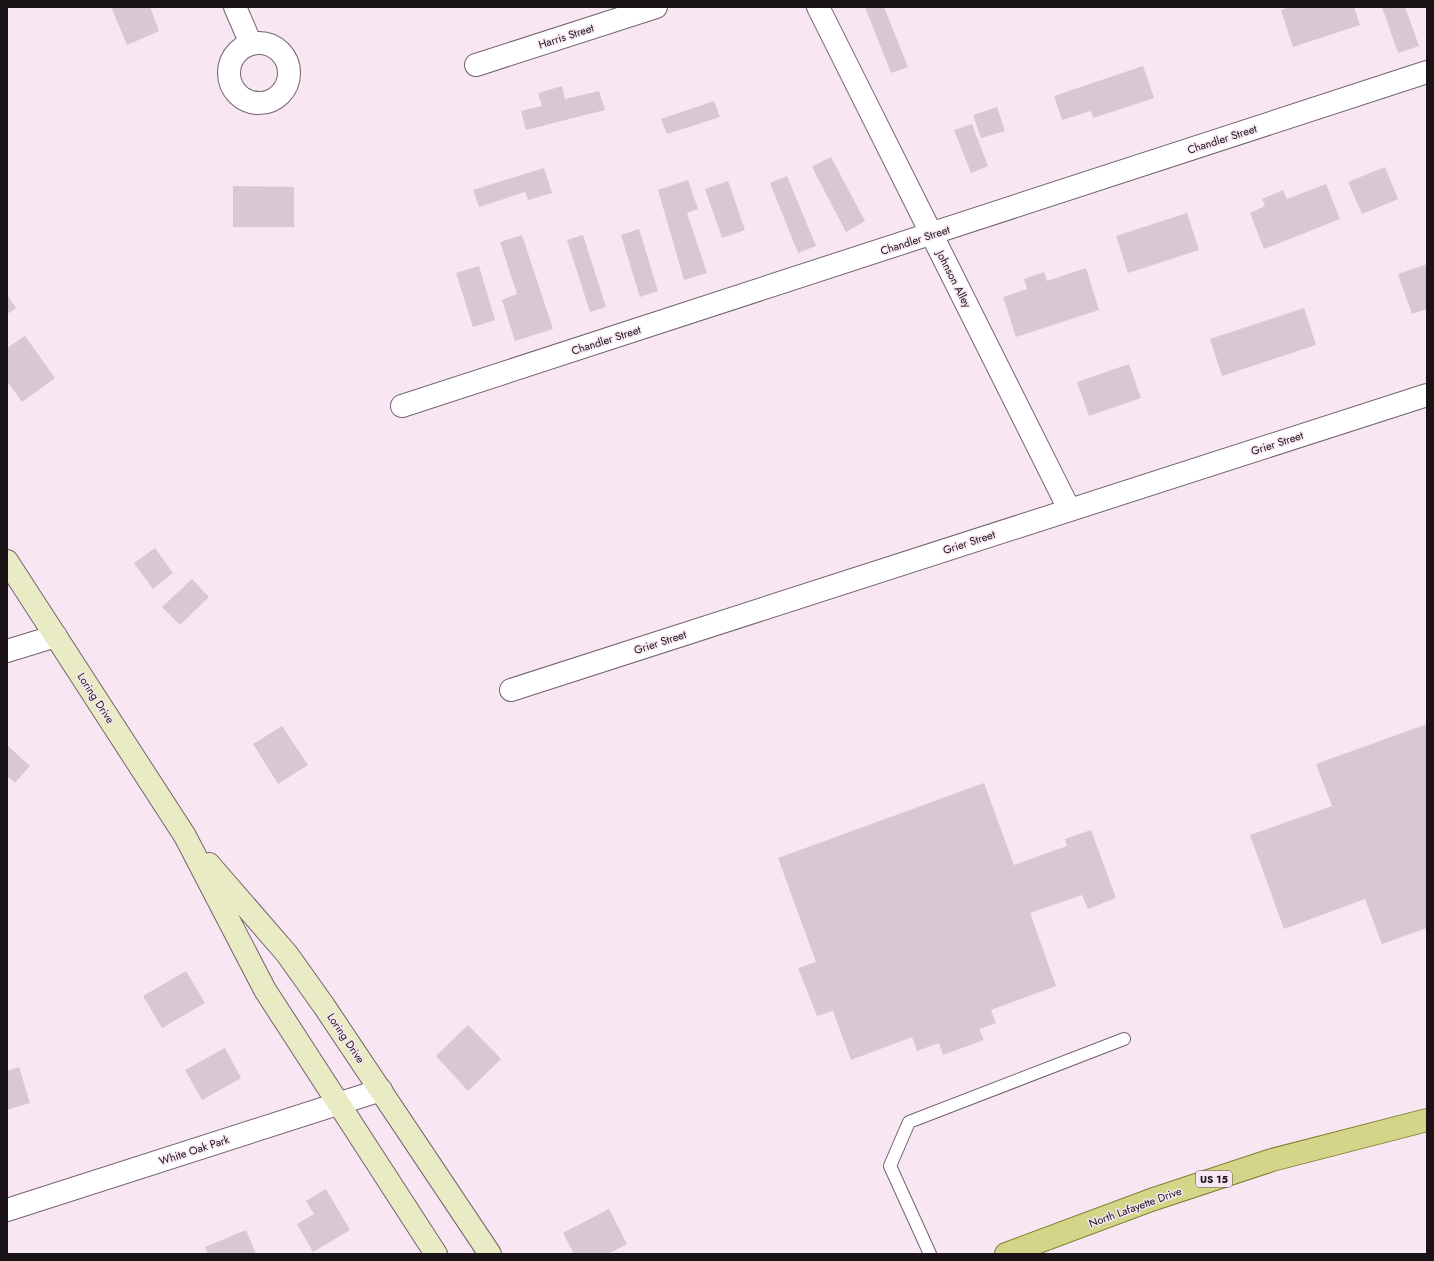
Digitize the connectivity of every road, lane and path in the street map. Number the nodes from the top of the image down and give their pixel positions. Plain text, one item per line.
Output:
1 (234, 7) edge
2 (656, 7) edge
3 (818, 7) edge
4 (251, 44) dead end
5 (476, 65) dead end
6 (1427, 72) edge
7 (932, 234) junction
8 (1427, 395) edge
9 (402, 406) dead end
10 (1069, 509) junction
11 (7, 561) edge
12 (56, 636) junction
13 (7, 651) edge
14 (511, 690) dead end
15 (185, 836) junction
16 (1124, 1039) dead end
17 (381, 1090) junction
18 (338, 1104) junction
19 (1427, 1120) edge
20 (7, 1210) edge
21 (436, 1254) edge
22 (490, 1254) edge
23 (930, 1254) edge
24 (1006, 1254) edge

1 - 4 street
2 - 5 street, Harris Street
3 - 7 street, Johnson Alley
6 - 7 street, Chandler Street
7 - 9 street, Chandler Street
7 - 10 street, Johnson Alley
8 - 10 street, Grier Street
10 - 14 street, Grier Street
11 - 12 street, Loring Drive
12 - 13 street
12 - 15 street, Loring Drive
15 - 17 street, Loring Drive
15 - 18 street, Loring Drive
16 - 23 lane
17 - 18 street, White Oak Park
17 - 22 street, Loring Drive
18 - 20 street, White Oak Park
18 - 21 street, Loring Drive
19 - 24 main road, North Lafayette Drive / US 15

